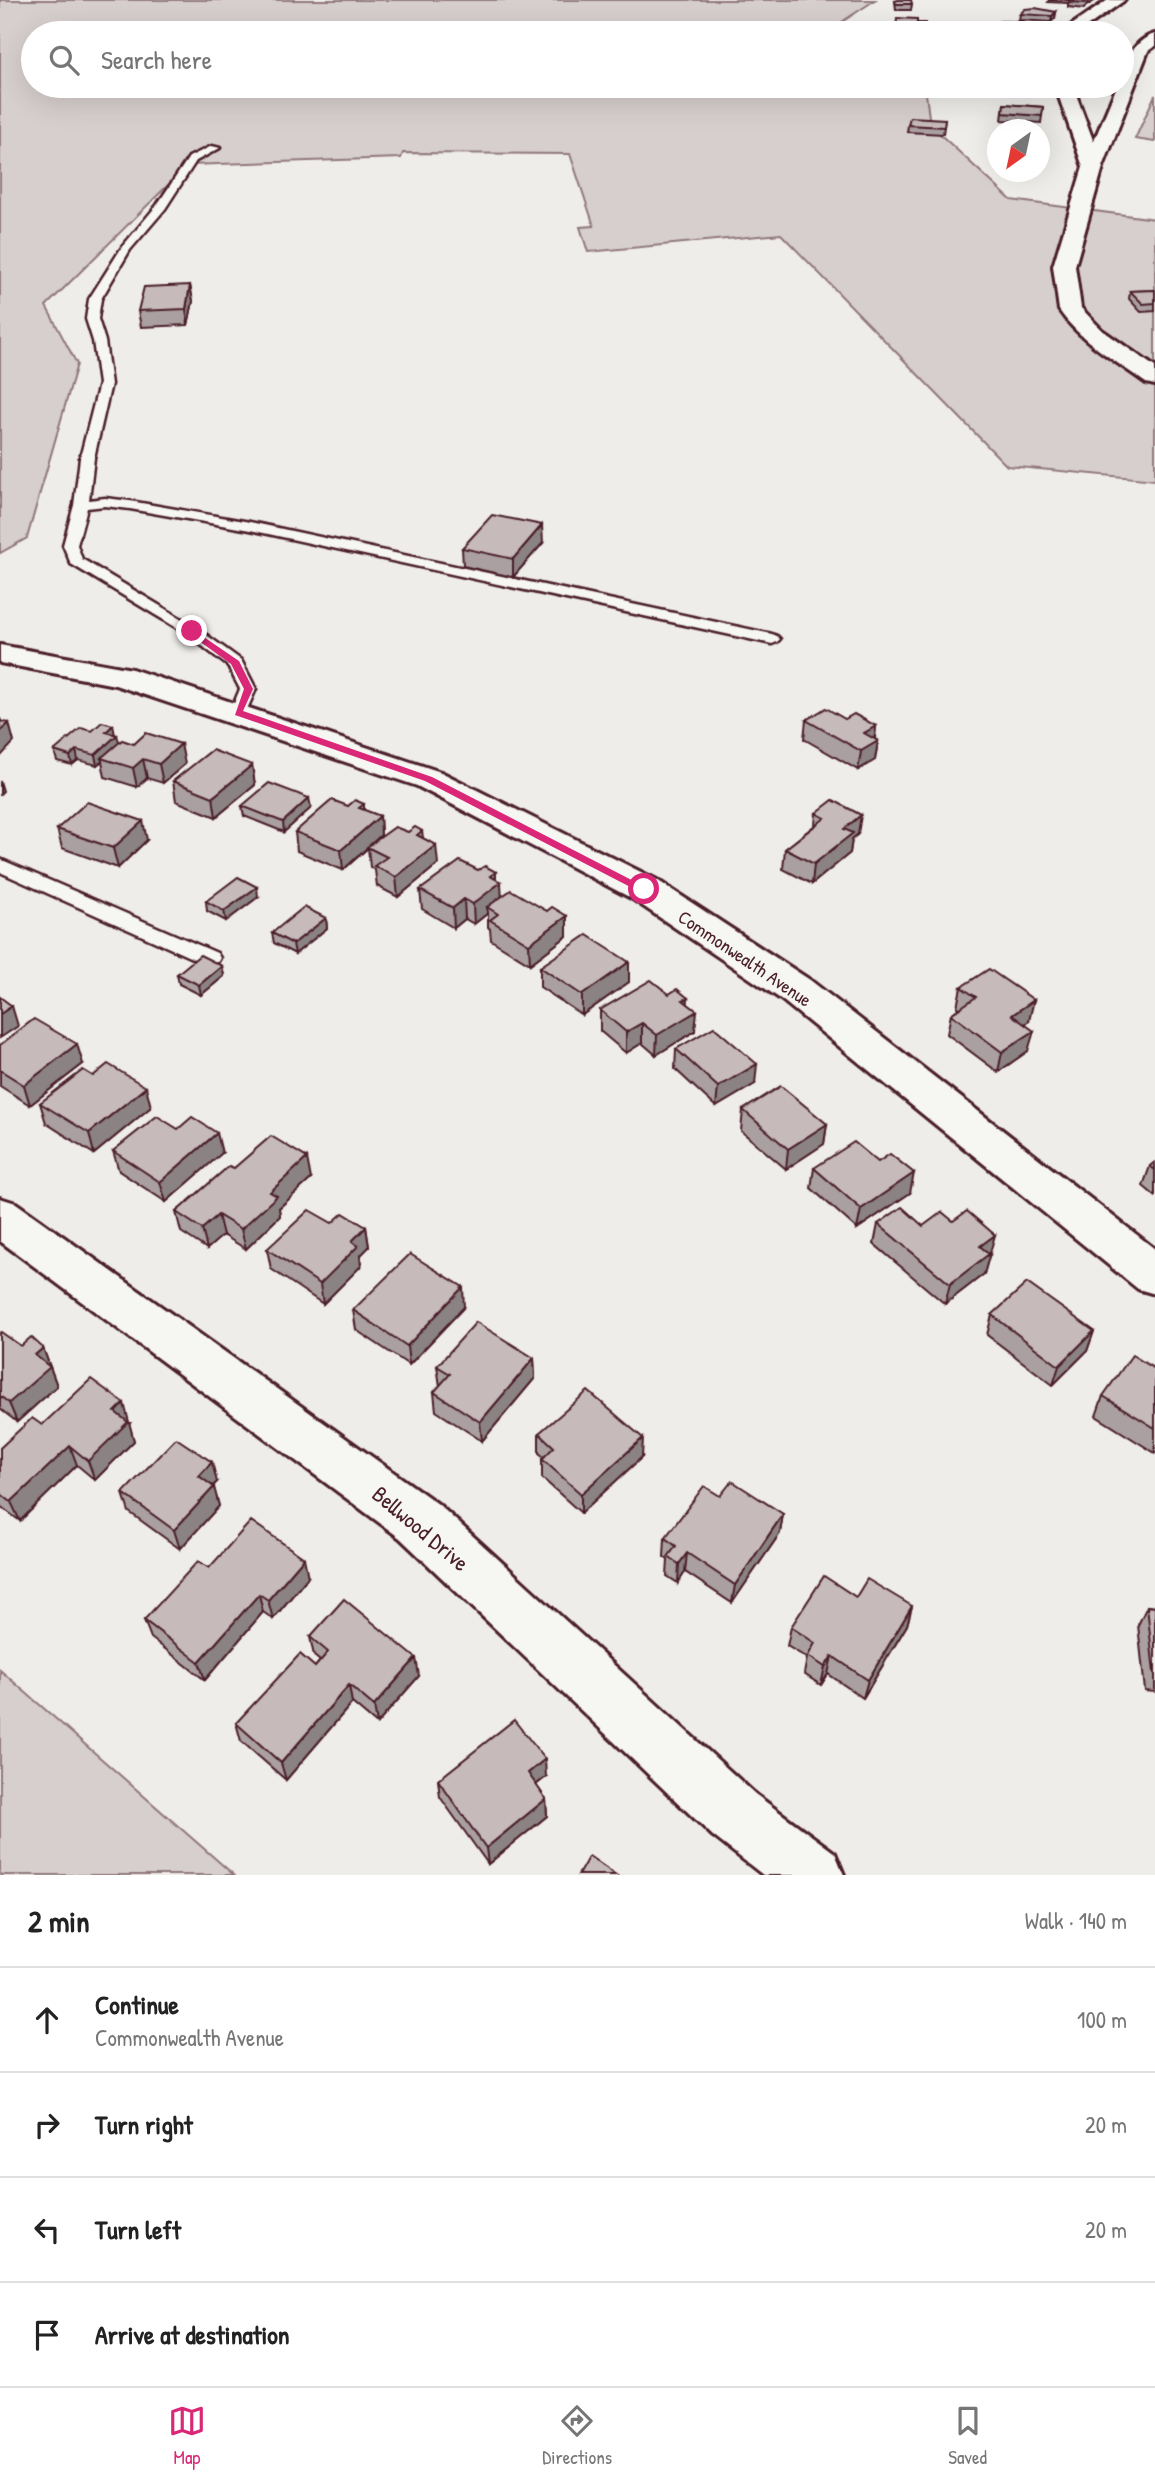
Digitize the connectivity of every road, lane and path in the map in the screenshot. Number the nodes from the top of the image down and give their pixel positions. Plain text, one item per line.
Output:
1 (1118, 0) edge
2 (1086, 21) edge
3 (1155, 39) edge
4 (1134, 66) edge
5 (1068, 98) edge
6 (1121, 98) edge
7 (215, 148) dead end
8 (1093, 167) junction
9 (1155, 378) edge
10 (81, 505) junction
11 (772, 639) dead end
12 (0, 654) edge
13 (238, 713) junction
14 (0, 865) edge
15 (210, 958) edge
16 (0, 1216) edge
17 (1155, 1275) edge
18 (813, 1875) edge

1 - 2 street
3 - 4 street
5 - 8 street
6 - 8 street
7 - 10 lane
8 - 9 street
10 - 11 lane
10 - 13 lane
12 - 13 street, Commonwealth Avenue
13 - 17 street, Commonwealth Avenue
14 - 15 lane
16 - 18 street, Bellwood Drive

